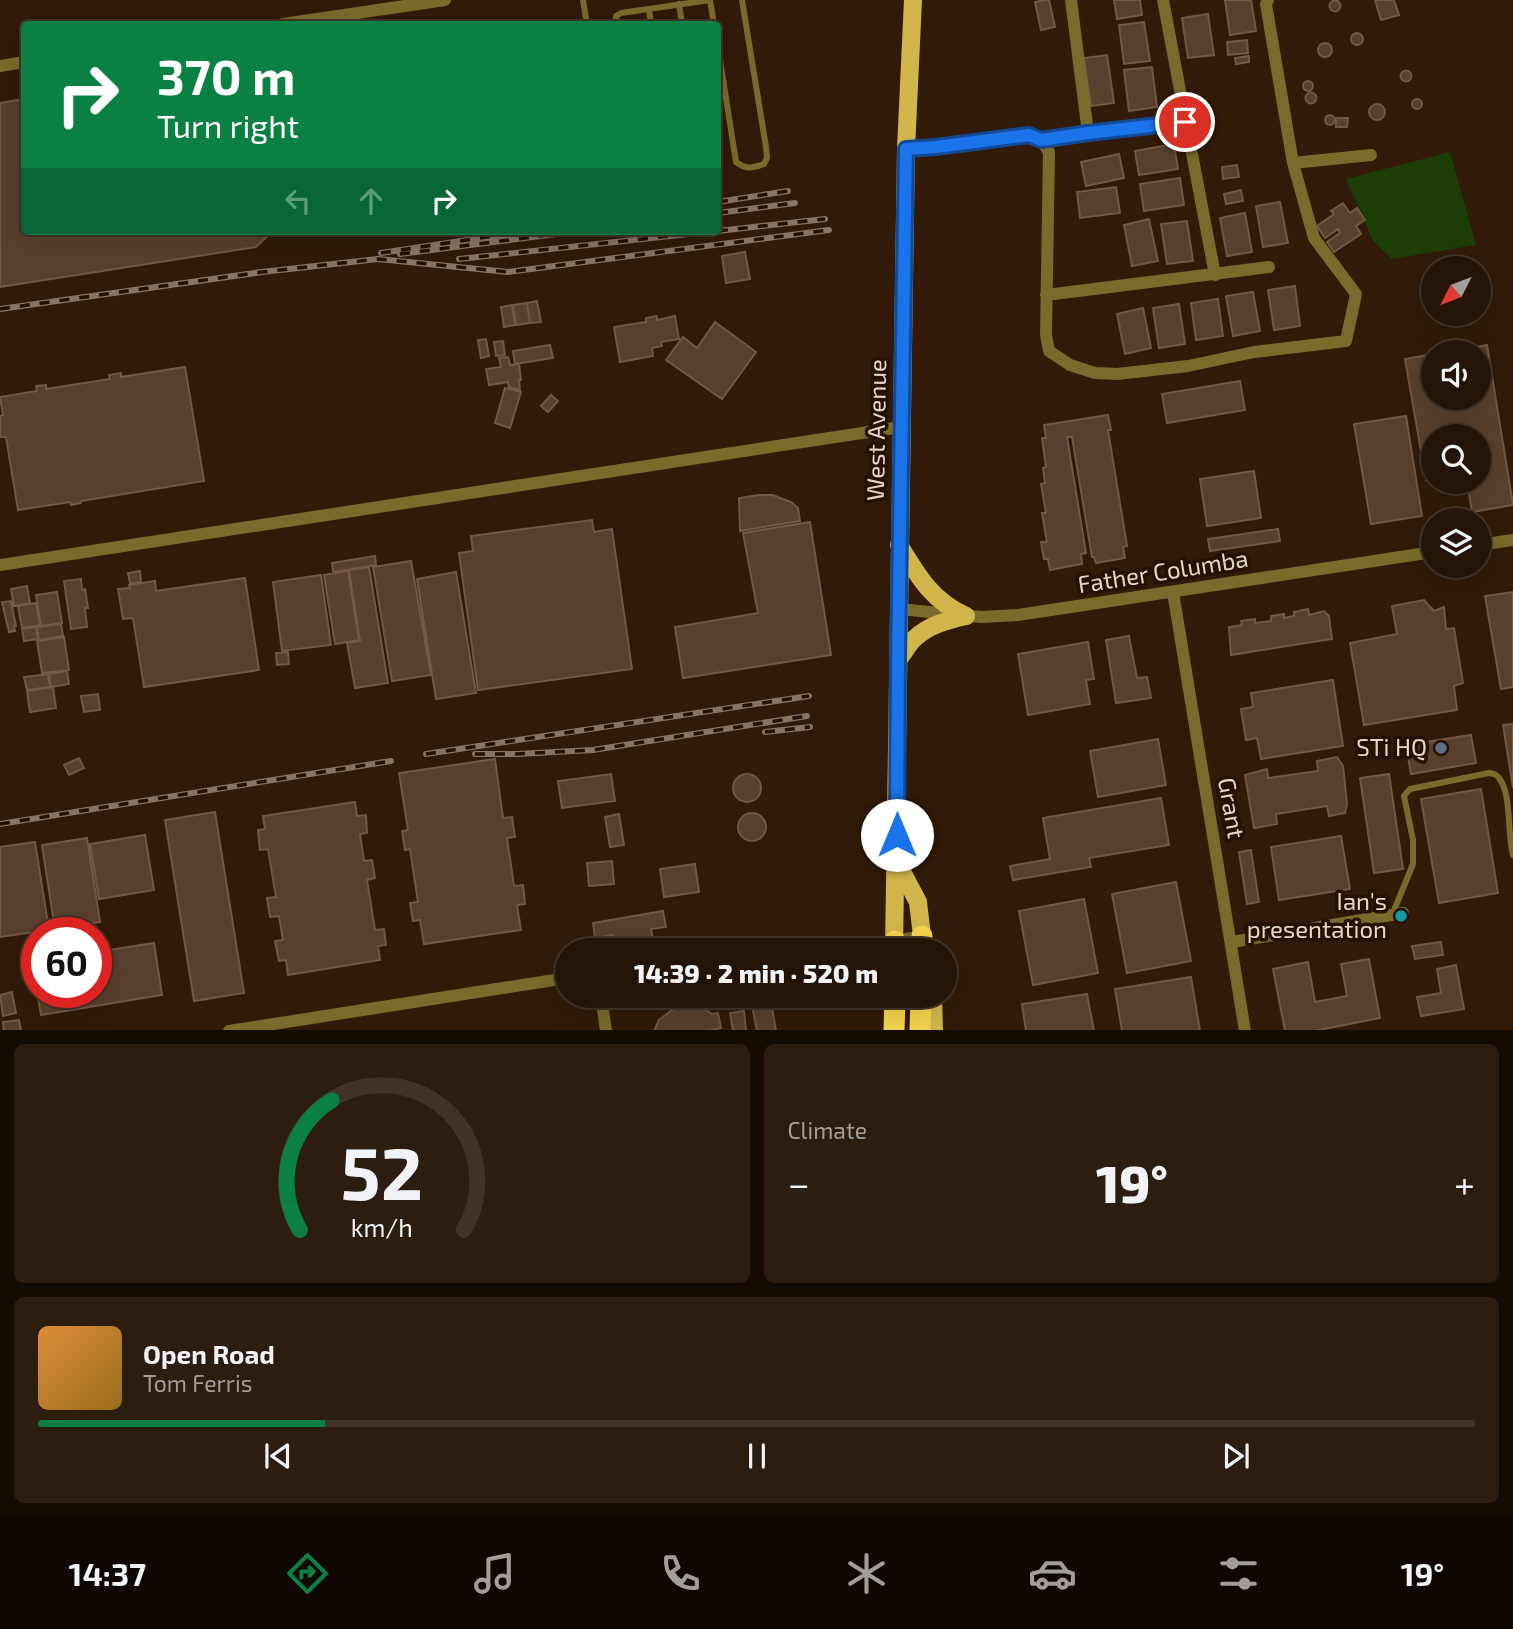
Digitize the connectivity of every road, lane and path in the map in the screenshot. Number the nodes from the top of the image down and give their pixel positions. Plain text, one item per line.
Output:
1 (445, 0) edge
2 (583, 0) edge
3 (710, 0) edge
4 (742, 0) edge
5 (1071, 0) edge
6 (1163, 0) edge
7 (1268, 0) edge
8 (912, 2) edge
9 (680, 4) junction
10 (649, 9) junction
11 (304, 21) edge
12 (586, 21) edge
13 (616, 21) edge
14 (651, 21) edge
15 (682, 21) edge
16 (714, 21) edge
17 (21, 62) edge
18 (0, 66) edge
19 (721, 67) edge
20 (728, 113) junction
21 (721, 114) edge
22 (1185, 122) junction
23 (1088, 133) junction
24 (1041, 140) junction
25 (906, 149) junction
26 (1371, 155) dead end
27 (1293, 163) junction
28 (1269, 267) dead end
29 (1215, 275) junction
30 (1046, 295) junction
31 (901, 427) junction
32 (1513, 540) edge
33 (1491, 543) edge
34 (899, 545) junction
35 (1421, 554) edge
36 (0, 565) edge
37 (1173, 592) junction
38 (899, 609) junction
39 (966, 616) junction
40 (898, 660) junction
41 (1513, 856) edge
42 (897, 860) junction
43 (1398, 914) joint
44 (895, 938) edge
45 (923, 938) edge
46 (1232, 942) junction
47 (555, 980) edge
48 (603, 1008) edge
49 (887, 1008) edge
50 (895, 1008) edge
51 (921, 1008) edge
52 (933, 1008) edge
53 (235, 1030) edge
54 (606, 1030) edge
55 (884, 1030) edge
56 (894, 1030) edge
57 (920, 1030) edge
58 (934, 1030) edge
59 (1245, 1030) edge

1 - 11 street
2 - 12 lane
3 - 9 lane
3 - 16 lane
4 - 20 lane
5 - 23 street
6 - 22 street
7 - 27 street
8 - 25 main road, West Avenue
9 - 10 lane
9 - 15 lane
10 - 13 lane
10 - 14 lane
17 - 18 street
19 - 20 lane
20 - 21 lane
22 - 23 street
22 - 29 street
23 - 24 street
24 - 25 street
24 - 30 street
25 - 31 main road, West Avenue
26 - 27 street
27 - 30 street
28 - 29 street
29 - 30 street
31 - 34 main road, West Avenue
31 - 36 street
32 - 33 street
34 - 38 main road, West Avenue
34 - 39 main road
35 - 37 street, Father Columba
37 - 39 street, Father Columba
37 - 46 street, Grant
38 - 39 street, Father Columba
38 - 40 main road, West Avenue
39 - 40 main road
40 - 42 main road, West Avenue
41 - 43 lane
42 - 44 main road, West Avenue
42 - 45 main road, West Avenue
43 - 46 street
46 - 59 street, Grant
47 - 53 street
48 - 54 street
49 - 55 main road
50 - 56 highway
51 - 57 highway
52 - 58 main road

